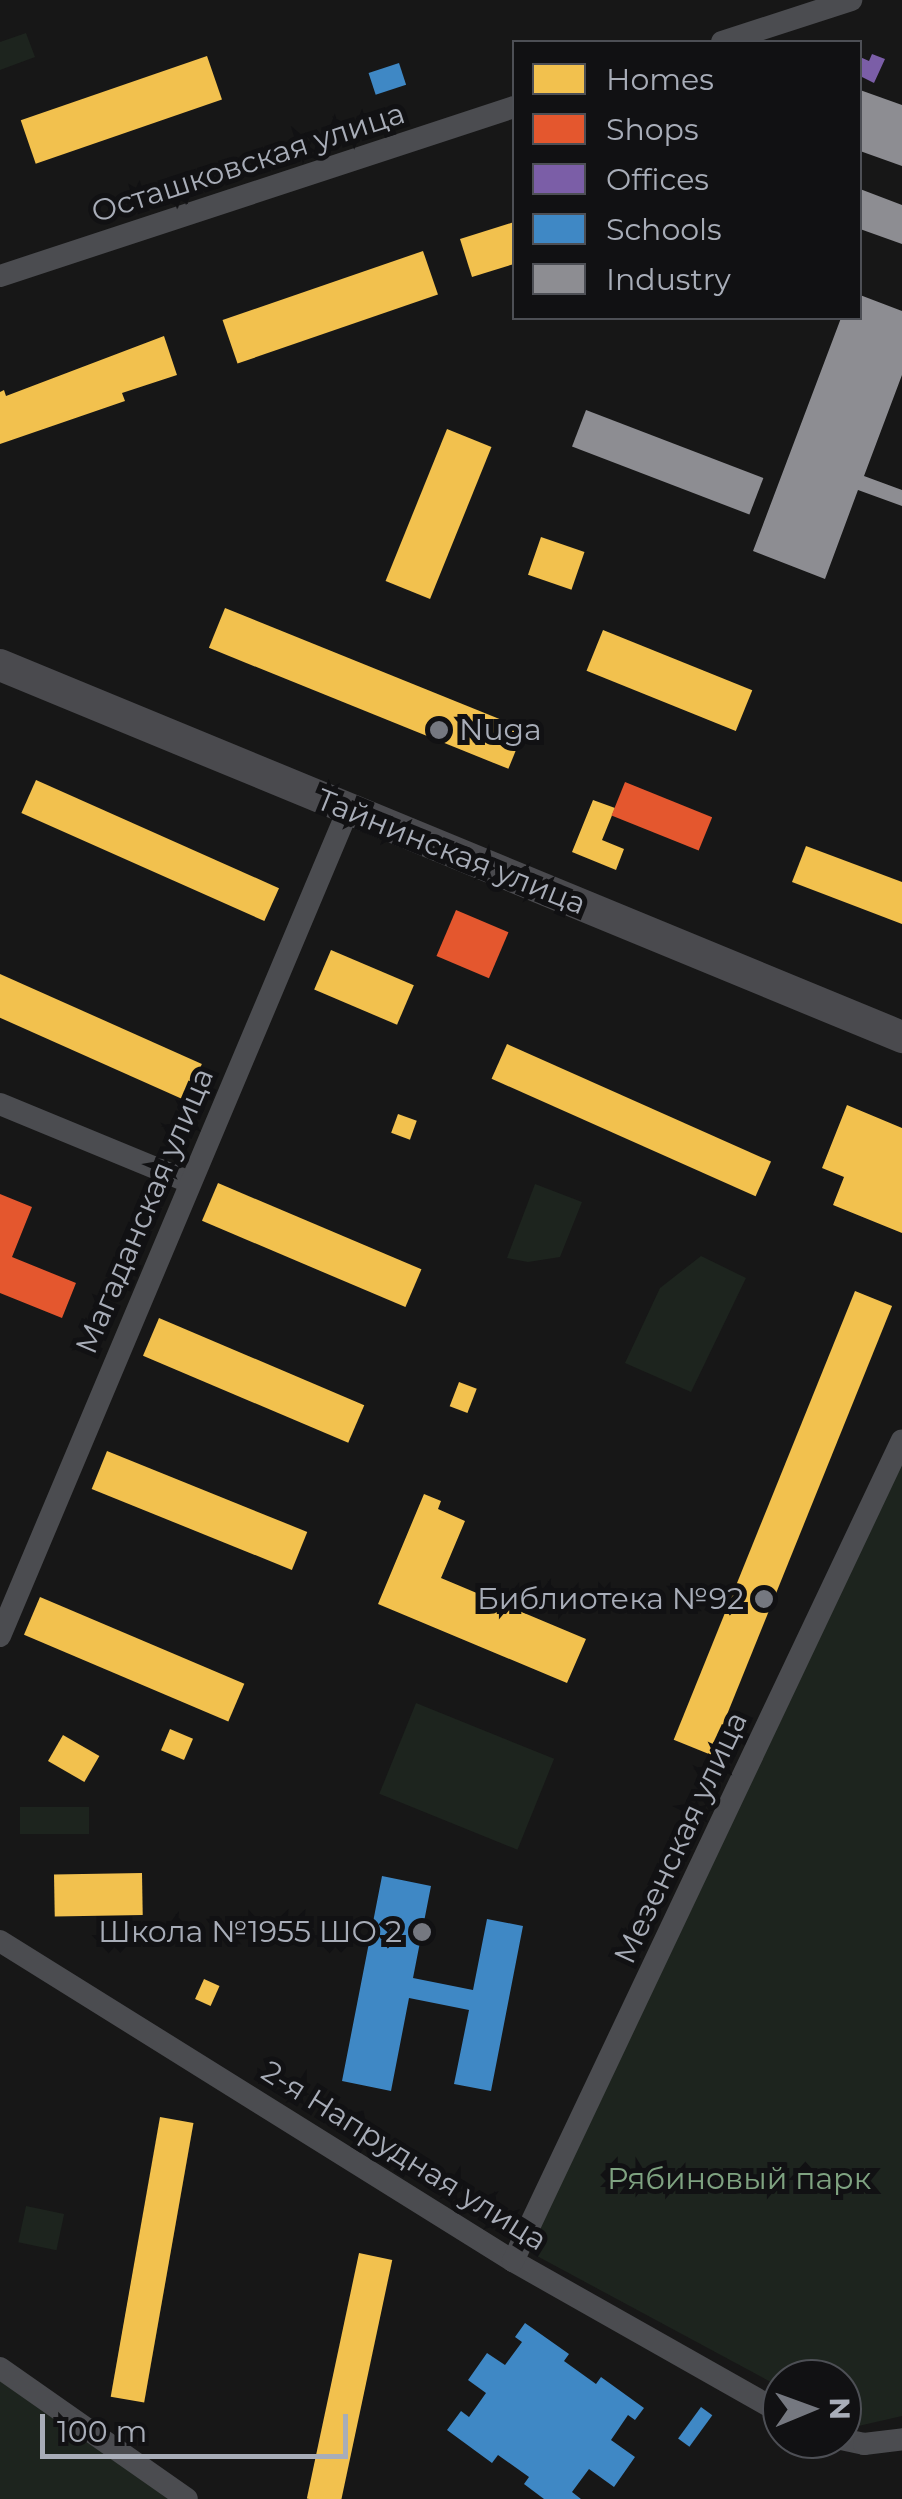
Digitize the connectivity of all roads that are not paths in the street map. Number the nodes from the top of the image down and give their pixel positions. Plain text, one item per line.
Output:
1 (851, 0) edge
2 (728, 40) edge
3 (512, 109) edge
4 (0, 276) edge
5 (0, 665) edge
6 (348, 810) junction
7 (902, 1037) edge
8 (0, 1104) edge
9 (189, 1182) junction
10 (902, 1440) edge
11 (0, 1636) edge
12 (0, 1942) edge
13 (513, 2261) junction
14 (0, 2368) edge
15 (762, 2401) edge
16 (902, 2440) edge
17 (862, 2444) edge
18 (187, 2499) edge

1 - 2 street
3 - 4 street, Осташковская улица
5 - 6 main road, Тайнинская улица
6 - 7 main road, Тайнинская улица
6 - 9 street, Магаданская улица
8 - 9 street
9 - 11 street, Магаданская улица
10 - 13 street, Мезенская улица
12 - 13 street, 2-я Напрудная улица
13 - 15 street, 2-я Напрудная улица
14 - 18 street
16 - 17 street

